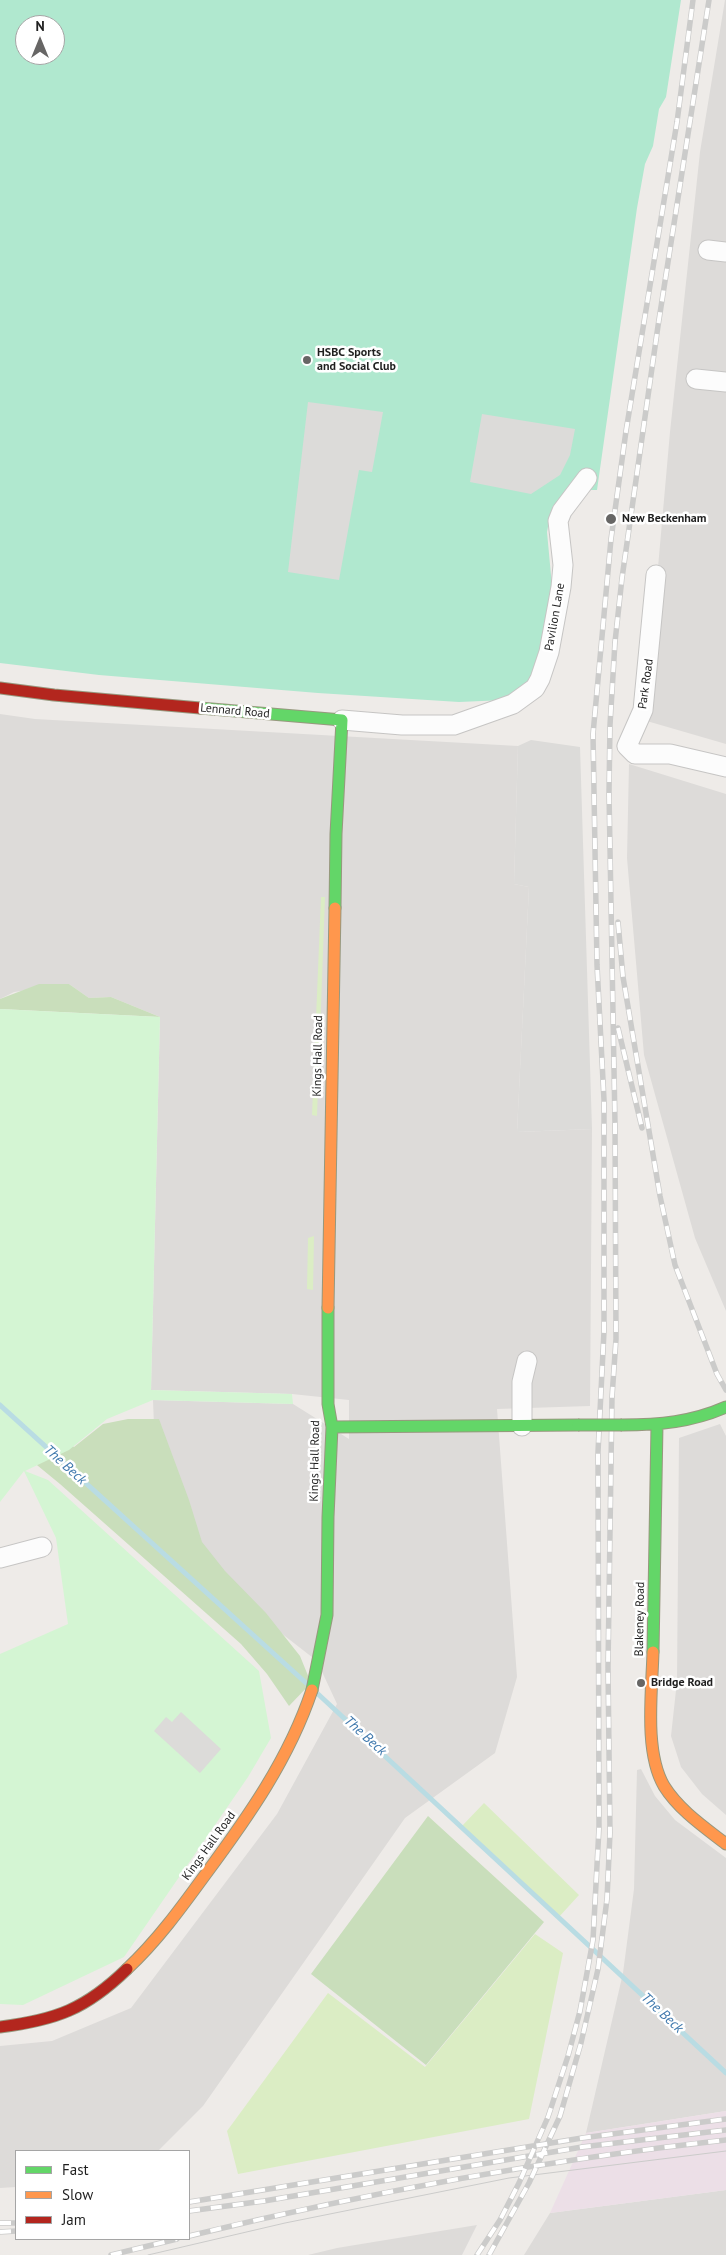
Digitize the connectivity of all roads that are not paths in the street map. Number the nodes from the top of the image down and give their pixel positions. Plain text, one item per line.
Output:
1 (696, 379) dead end
2 (726, 382) edge
3 (587, 478) dead end
4 (656, 575) dead end
5 (0, 688) edge
6 (342, 720) junction
7 (469, 721) joint
8 (726, 767) edge
9 (527, 1361) dead end
10 (725, 1408) edge
11 (657, 1425) junction
12 (522, 1426) junction
13 (332, 1427) junction
14 (42, 1547) dead end
15 (0, 1558) edge
16 (726, 1844) edge
17 (0, 2027) edge

1 - 2 street
3 - 7 street, Pavilion Lane
4 - 8 street, Park Road
5 - 6 street, Lennard Road
6 - 7 street, Lennard Road
6 - 13 street, Kings Hall Road
9 - 12 street
10 - 11 street
11 - 12 street, bridge
11 - 16 street, Blakeney Road
12 - 13 street
13 - 17 street, Kings Hall Road
14 - 15 street

